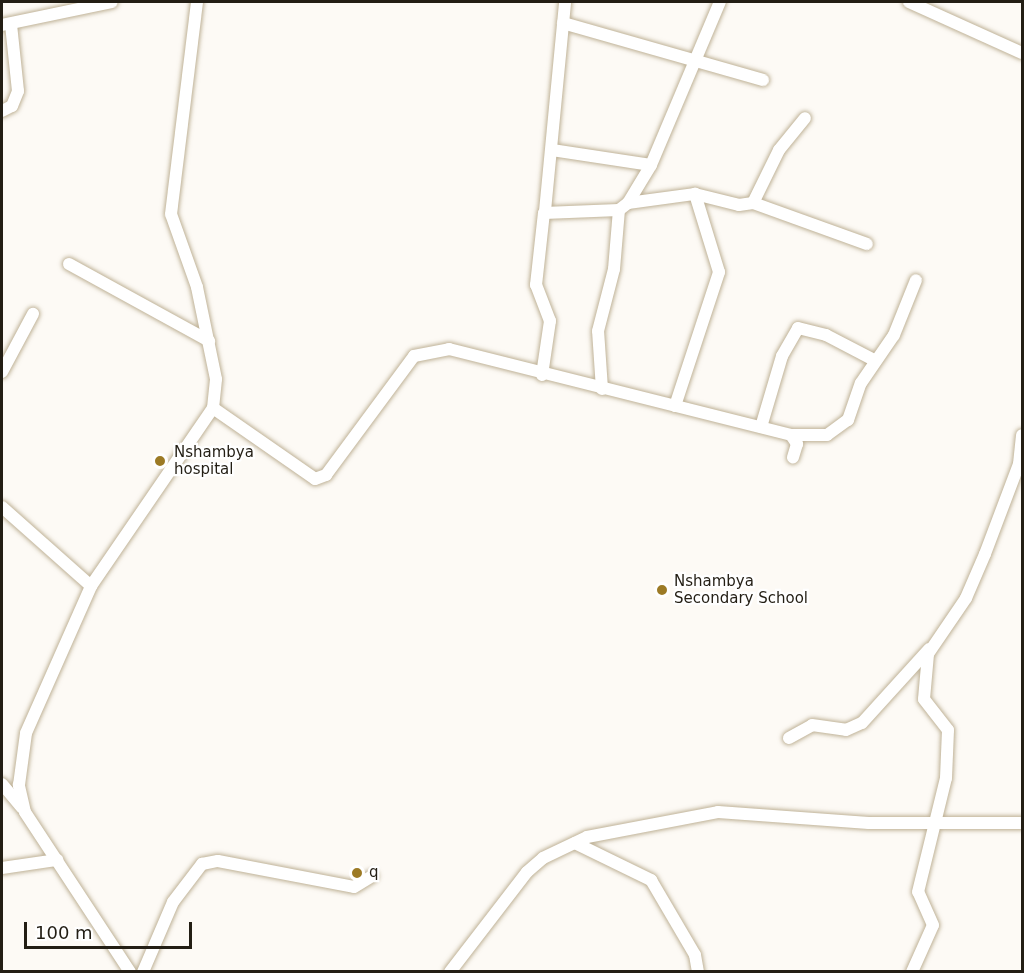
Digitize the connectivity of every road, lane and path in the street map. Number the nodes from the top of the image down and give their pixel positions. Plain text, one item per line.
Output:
1 (112, 2) edge
2 (197, 2) edge
3 (565, 2) edge
4 (720, 2) edge
5 (909, 2) edge
6 (562, 23) junction
7 (6, 25) edge
8 (1023, 53) edge
9 (693, 60) junction
10 (763, 80) dead end
11 (2, 111) edge
12 (805, 118) dead end
13 (552, 150) junction
14 (651, 165) junction
15 (695, 194) junction
16 (753, 203) junction
17 (623, 207) junction
18 (545, 211) junction
19 (867, 244) dead end
20 (69, 264) dead end
21 (916, 280) dead end
22 (33, 314) dead end
23 (209, 341) junction
24 (876, 362) junction
25 (2, 372) edge
26 (542, 375) junction
27 (602, 389) junction
28 (675, 406) junction
29 (213, 408) junction
30 (761, 427) junction
31 (791, 435) junction
32 (1023, 435) edge
33 (794, 457) dead end
34 (2, 507) edge
35 (91, 586) junction
36 (933, 646) junction
37 (789, 738) dead end
38 (2, 784) edge
39 (25, 812) junction
40 (932, 822) junction
41 (1023, 823) edge
42 (575, 843) junction
43 (57, 860) junction
44 (2, 868) edge
45 (372, 876) dead end
46 (130, 972) edge
47 (143, 972) edge
48 (450, 972) edge
49 (698, 972) edge
50 (912, 972) edge

1 - 7 street
2 - 23 street
3 - 6 street
4 - 9 street
5 - 8 street
6 - 9 street
6 - 13 street
7 - 11 street
9 - 10 street
9 - 14 street
12 - 16 street
13 - 14 street
13 - 18 street
14 - 17 street
15 - 16 street
15 - 17 street
15 - 28 street
16 - 19 street
17 - 18 street
17 - 27 street
18 - 26 street
20 - 23 street
21 - 24 street
22 - 25 street
23 - 29 street
24 - 30 street
24 - 31 street
26 - 27 street
26 - 29 street
27 - 28 street
28 - 30 street
29 - 35 street
30 - 31 street
31 - 33 street
32 - 36 street
34 - 35 street
35 - 39 street
36 - 37 street
36 - 40 street
38 - 39 street
39 - 43 street
40 - 41 street
40 - 42 street
40 - 50 street
42 - 48 street
42 - 49 street
43 - 44 street
43 - 46 street
45 - 47 street

